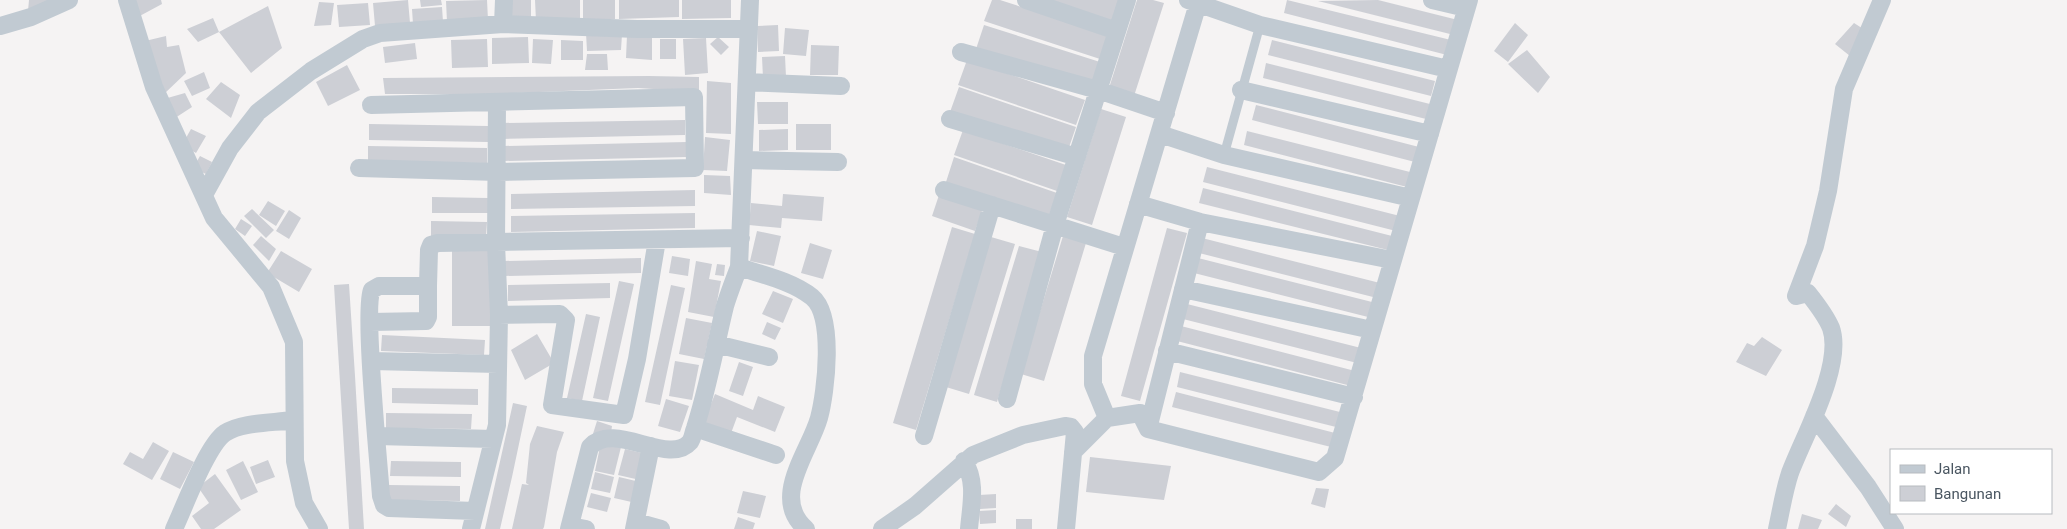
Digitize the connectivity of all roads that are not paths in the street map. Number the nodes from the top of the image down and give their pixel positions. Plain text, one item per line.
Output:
1 (69, 0) edge
2 (127, 0) edge
3 (504, 0) edge
4 (750, 0) edge
5 (1026, 0) edge
6 (1127, 0) edge
7 (1432, 0) edge
8 (1882, 0) edge
9 (1194, 1) edge
10 (1468, 4) edge
11 (503, 24) junction
12 (1260, 24) junction
13 (0, 26) edge
14 (749, 29) junction
15 (1117, 31) junction
16 (961, 52) dead end
17 (1448, 69) junction
18 (747, 82) junction
19 (841, 86) dead end
20 (1098, 90) junction
21 (1241, 90) junction
22 (497, 103) junction
23 (371, 105) dead end
24 (1166, 113) junction
25 (950, 119) dead end
26 (1160, 134) junction
27 (1430, 134) junction
28 (1224, 155) junction
29 (1077, 157) junction
30 (744, 160) junction
31 (838, 162) dead end
32 (359, 168) dead end
33 (498, 172) junction
34 (944, 190) dead end
35 (204, 195) junction
36 (1411, 198) junction
37 (1138, 204) junction
38 (992, 205) junction
39 (1200, 222) junction
40 (1055, 225) junction
41 (741, 238) junction
42 (656, 240) junction
43 (496, 243) junction
44 (1124, 246) junction
45 (1392, 260) junction
46 (739, 267) junction
47 (428, 286) junction
48 (1183, 289) junction
49 (499, 316) junction
50 (370, 322) junction
51 (1372, 330) junction
52 (716, 344) junction
53 (1167, 352) junction
54 (770, 357) dead end
55 (372, 361) junction
56 (498, 364) junction
57 (1354, 397) junction
58 (1007, 399) dead end
59 (1814, 416) junction
60 (1108, 418) junction
61 (293, 420) junction
62 (695, 428) junction
63 (1148, 429) junction
64 (377, 436) junction
65 (924, 436) dead end
66 (493, 439) junction
67 (652, 446) junction
68 (1073, 452) junction
69 (776, 455) dead end
70 (964, 461) junction
71 (475, 511) junction
72 (635, 525) edge
73 (575, 528) edge
74 (174, 529) edge
75 (320, 529) edge
76 (470, 529) edge
77 (660, 529) edge
78 (806, 529) edge
79 (882, 529) edge
80 (969, 529) edge
81 (1066, 529) edge
82 (1777, 529) edge
83 (1895, 529) edge

1 - 13 street
2 - 35 street
3 - 11 street
4 - 14 street
5 - 15 street
6 - 15 street
7 - 10 street
8 - 59 street
9 - 12 street
9 - 24 street
10 - 17 street
11 - 14 street
11 - 35 street
12 - 17 street
12 - 21 lane
14 - 18 street
15 - 20 street
16 - 20 street
17 - 27 street
18 - 19 street
18 - 30 street
20 - 24 street
20 - 29 street
21 - 27 street
21 - 28 lane
22 - 23 street
22 - 33 street
22 - 33 street
24 - 26 street
25 - 29 street
26 - 28 street
26 - 37 street
27 - 36 street
28 - 36 street
29 - 40 street
30 - 31 street
30 - 41 street
32 - 33 street
33 - 43 street
34 - 38 street
35 - 61 street
36 - 45 street
37 - 39 street
37 - 44 street
38 - 40 street
38 - 65 street
39 - 45 street
39 - 48 street
40 - 44 street
40 - 58 street
41 - 42 street
41 - 46 street
42 - 43 street
42 - 49 street
43 - 47 street
43 - 49 street
44 - 60 street
45 - 51 street
46 - 52 street
46 - 78 street
47 - 50 street
47 - 50 street
48 - 51 street
48 - 53 street
49 - 56 street
50 - 55 street
51 - 57 street
52 - 54 street
52 - 62 street
53 - 57 street
53 - 63 street
55 - 56 street
55 - 64 street
56 - 66 street
57 - 63 street
59 - 82 street
59 - 83 street
60 - 63 street
60 - 68 street
61 - 74 street
61 - 75 street
62 - 67 street
62 - 69 street
64 - 66 street
64 - 71 street
66 - 71 street
67 - 72 street
67 - 73 street
68 - 70 street
68 - 81 street
70 - 79 street
70 - 80 street
71 - 76 street
72 - 77 street

